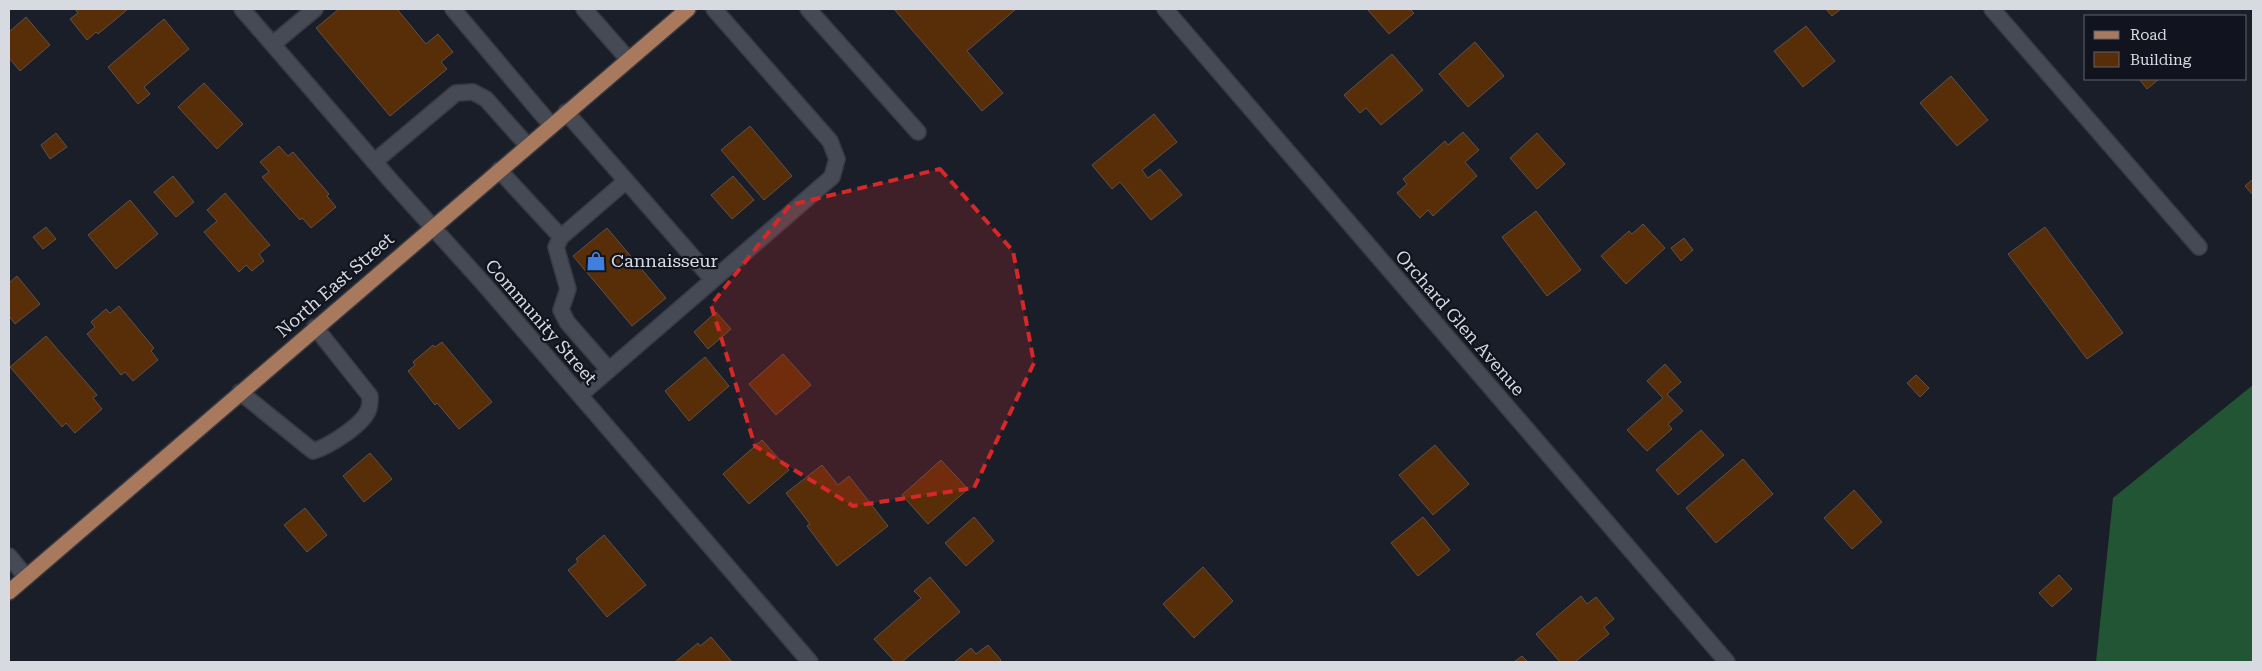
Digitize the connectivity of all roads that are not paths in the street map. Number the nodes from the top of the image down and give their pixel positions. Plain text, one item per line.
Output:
1 (242, 9) edge
2 (316, 9) edge
3 (453, 9) edge
4 (584, 9) edge
5 (688, 9) edge
6 (714, 9) edge
7 (808, 9) edge
8 (1165, 9) edge
9 (1992, 9) edge
10 (273, 44) junction
11 (628, 59) junction
12 (566, 112) junction
13 (551, 125) junction
14 (918, 132) dead end
15 (527, 145) junction
16 (374, 162) junction
17 (499, 170) junction
18 (626, 181) junction
19 (433, 226) junction
20 (561, 237) junction
21 (2199, 247) dead end
22 (713, 280) junction
23 (315, 327) junction
24 (609, 370) junction
25 (240, 392) junction
26 (580, 395) junction
27 (9, 556) edge
28 (26, 577) junction
29 (9, 592) edge
30 (810, 662) edge
31 (1726, 662) edge

1 - 10 street, Community Street
2 - 10 street
3 - 13 street
4 - 11 street
5 - 11 main road, North East Street
6 - 22 street
7 - 14 street
8 - 31 street, Orchard Glen Avenue
9 - 21 street
10 - 16 street, Community Street
11 - 12 main road, North East Street
12 - 13 main road, North East Street
12 - 18 street
13 - 15 main road, North East Street
15 - 16 street
15 - 17 main road, North East Street
16 - 19 street, Community Street
17 - 19 main road, North East Street
17 - 20 street
18 - 20 street
18 - 22 street
19 - 23 main road, North East Street
19 - 26 street, Community Street
20 - 24 street
22 - 24 street
23 - 25 main road, North East Street
23 - 25 street
24 - 26 street
25 - 28 main road, North East Street
26 - 30 street, Community Street
27 - 28 street
28 - 29 main road, North East Street

